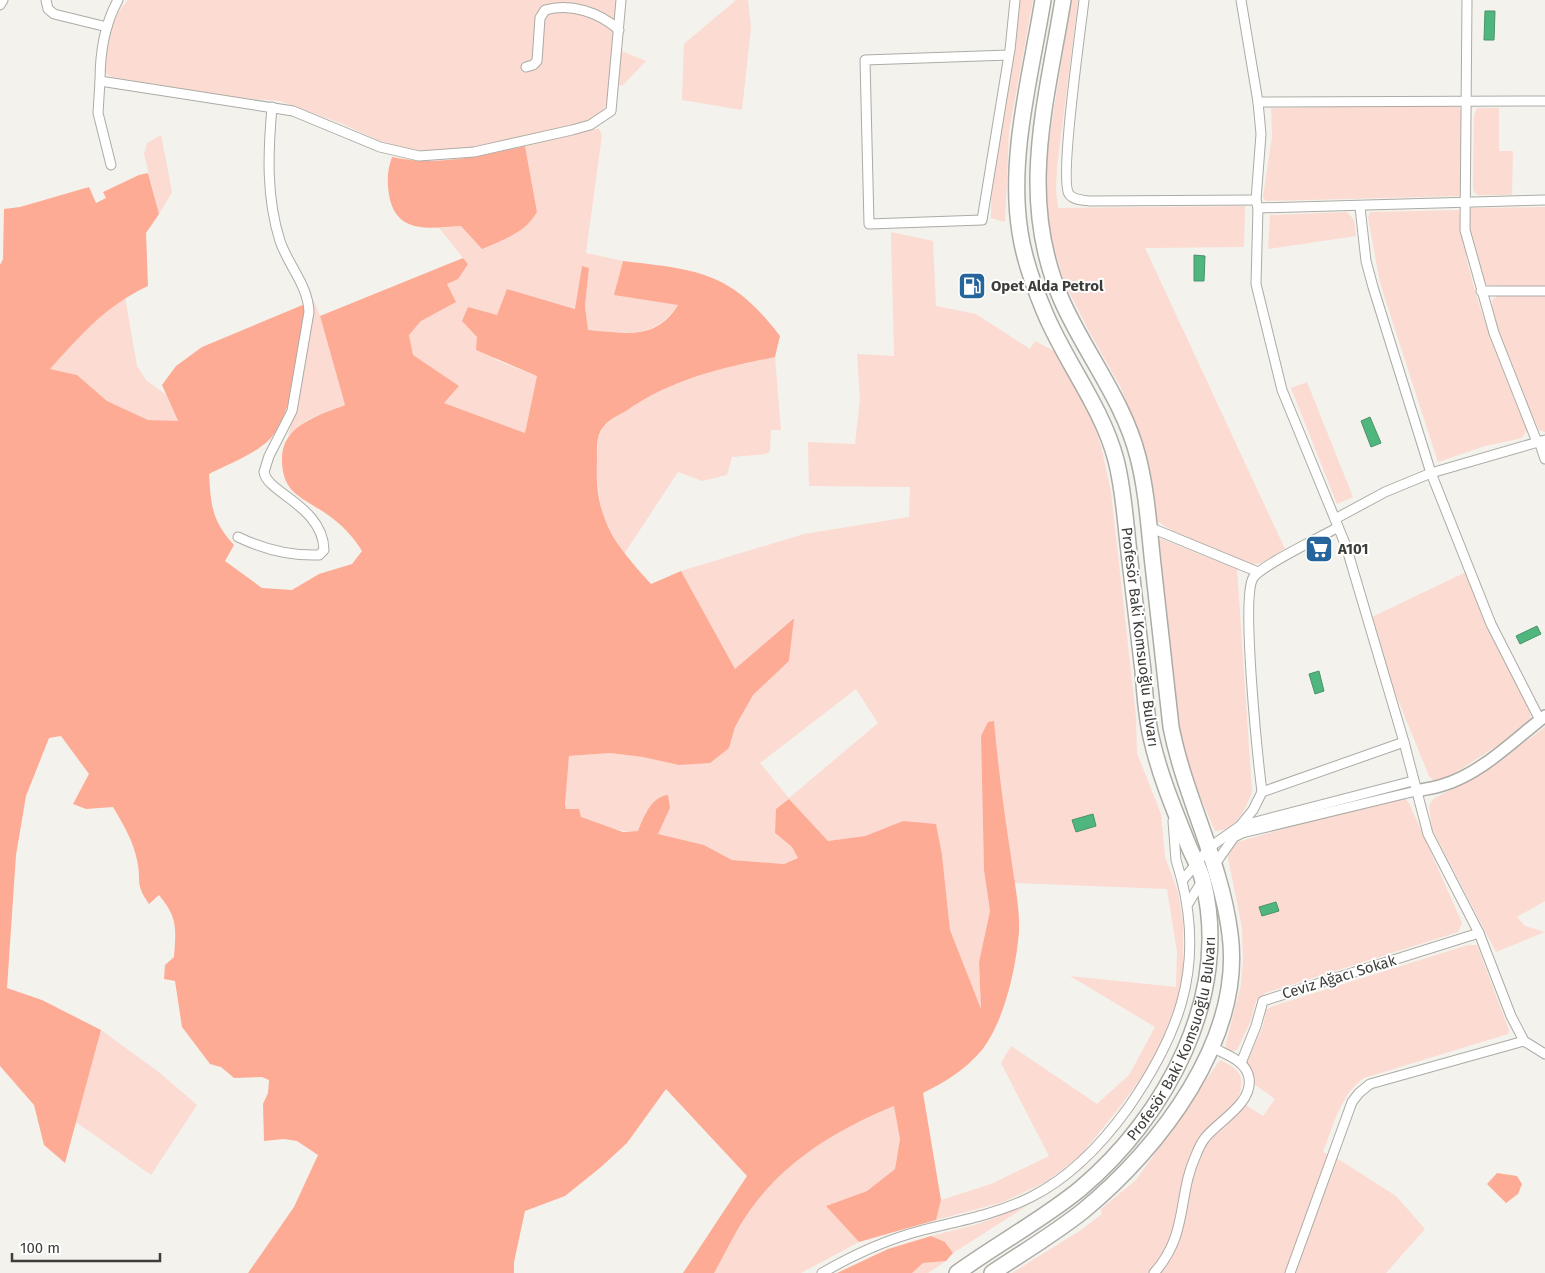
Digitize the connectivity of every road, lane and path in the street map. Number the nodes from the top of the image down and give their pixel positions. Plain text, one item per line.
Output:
1 (3, 0) edge
2 (46, 0) edge
3 (118, 0) edge
4 (621, 0) edge
5 (1015, 0) edge
6 (1043, 0) edge
7 (1063, 0) edge
8 (1084, 0) edge
9 (1241, 0) edge
10 (1467, 0) edge
11 (0, 5) edge
12 (107, 27) junction
13 (619, 30) junction
14 (1009, 55) junction
15 (526, 67) dead end
16 (100, 80) junction
17 (1467, 100) junction
18 (1545, 101) edge
19 (1258, 102) junction
20 (272, 107) junction
21 (111, 165) dead end
22 (1545, 200) edge
23 (1466, 202) junction
24 (1257, 204) junction
25 (1360, 206) junction
26 (1481, 291) junction
27 (1545, 291) edge
28 (1540, 441) edge
29 (1545, 459) edge
30 (1431, 473) junction
31 (1337, 523) junction
32 (1149, 527) junction
33 (238, 537) dead end
34 (1258, 572) junction
35 (1542, 718) edge
36 (1404, 742) junction
37 (1415, 786) junction
38 (1262, 792) junction
39 (1169, 796) junction
40 (1240, 826) junction
41 (1210, 847) junction
42 (1197, 865) junction
43 (1215, 865) junction
44 (1203, 880) junction
45 (1182, 881) junction
46 (1188, 904) junction
47 (1479, 934) junction
48 (1524, 1041) junction
49 (1212, 1047) junction
50 (1545, 1054) edge
51 (1241, 1063) junction
52 (822, 1273) edge
53 (957, 1273) edge
54 (992, 1273) edge
55 (1154, 1273) edge
56 (1290, 1273) edge

1 - 11 street
2 - 12 street
3 - 12 street
4 - 13 street
5 - 14 street
6 - 39 main road, Profesör Baki Komsuoğlu Bulvarı
7 - 32 main road, Profesör Baki Komsuoğlu Bulvarı
8 - 24 street
9 - 19 street
10 - 17 street
12 - 16 street
13 - 15 street
13 - 20 street
14 - 14 street
16 - 20 street
16 - 21 street
17 - 18 street
17 - 19 street
17 - 23 street
19 - 24 street
20 - 33 street
22 - 23 street
23 - 25 street
23 - 26 street
24 - 25 street
24 - 31 street
25 - 30 street
26 - 27 street
26 - 28 street
28 - 29 street
28 - 30 street
30 - 31 street
30 - 35 street
31 - 34 street
31 - 36 street
32 - 34 street
32 - 41 main road, Profesör Baki Komsuoğlu Bulvarı
34 - 38 street
35 - 37 street
36 - 37 street
36 - 38 street
37 - 40 street
37 - 43 street
37 - 47 street
38 - 40 street
39 - 42 main road, Profesör Baki Komsuoğlu Bulvarı
39 - 45 street
40 - 41 street
41 - 42 street
41 - 43 main road, Profesör Baki Komsuoğlu Bulvarı
42 - 44 main road, Profesör Baki Komsuoğlu Bulvarı
42 - 45 street
43 - 44 street
43 - 49 main road, Profesör Baki Komsuoğlu Bulvarı
44 - 46 street
44 - 53 main road, Profesör Baki Komsuoğlu Bulvarı
45 - 46 street
46 - 52 street
47 - 48 street
47 - 51 street, Ceviz Ağacı Sokak
48 - 50 street
48 - 56 street
49 - 51 street
49 - 54 main road, Profesör Baki Komsuoğlu Bulvarı
51 - 55 street

